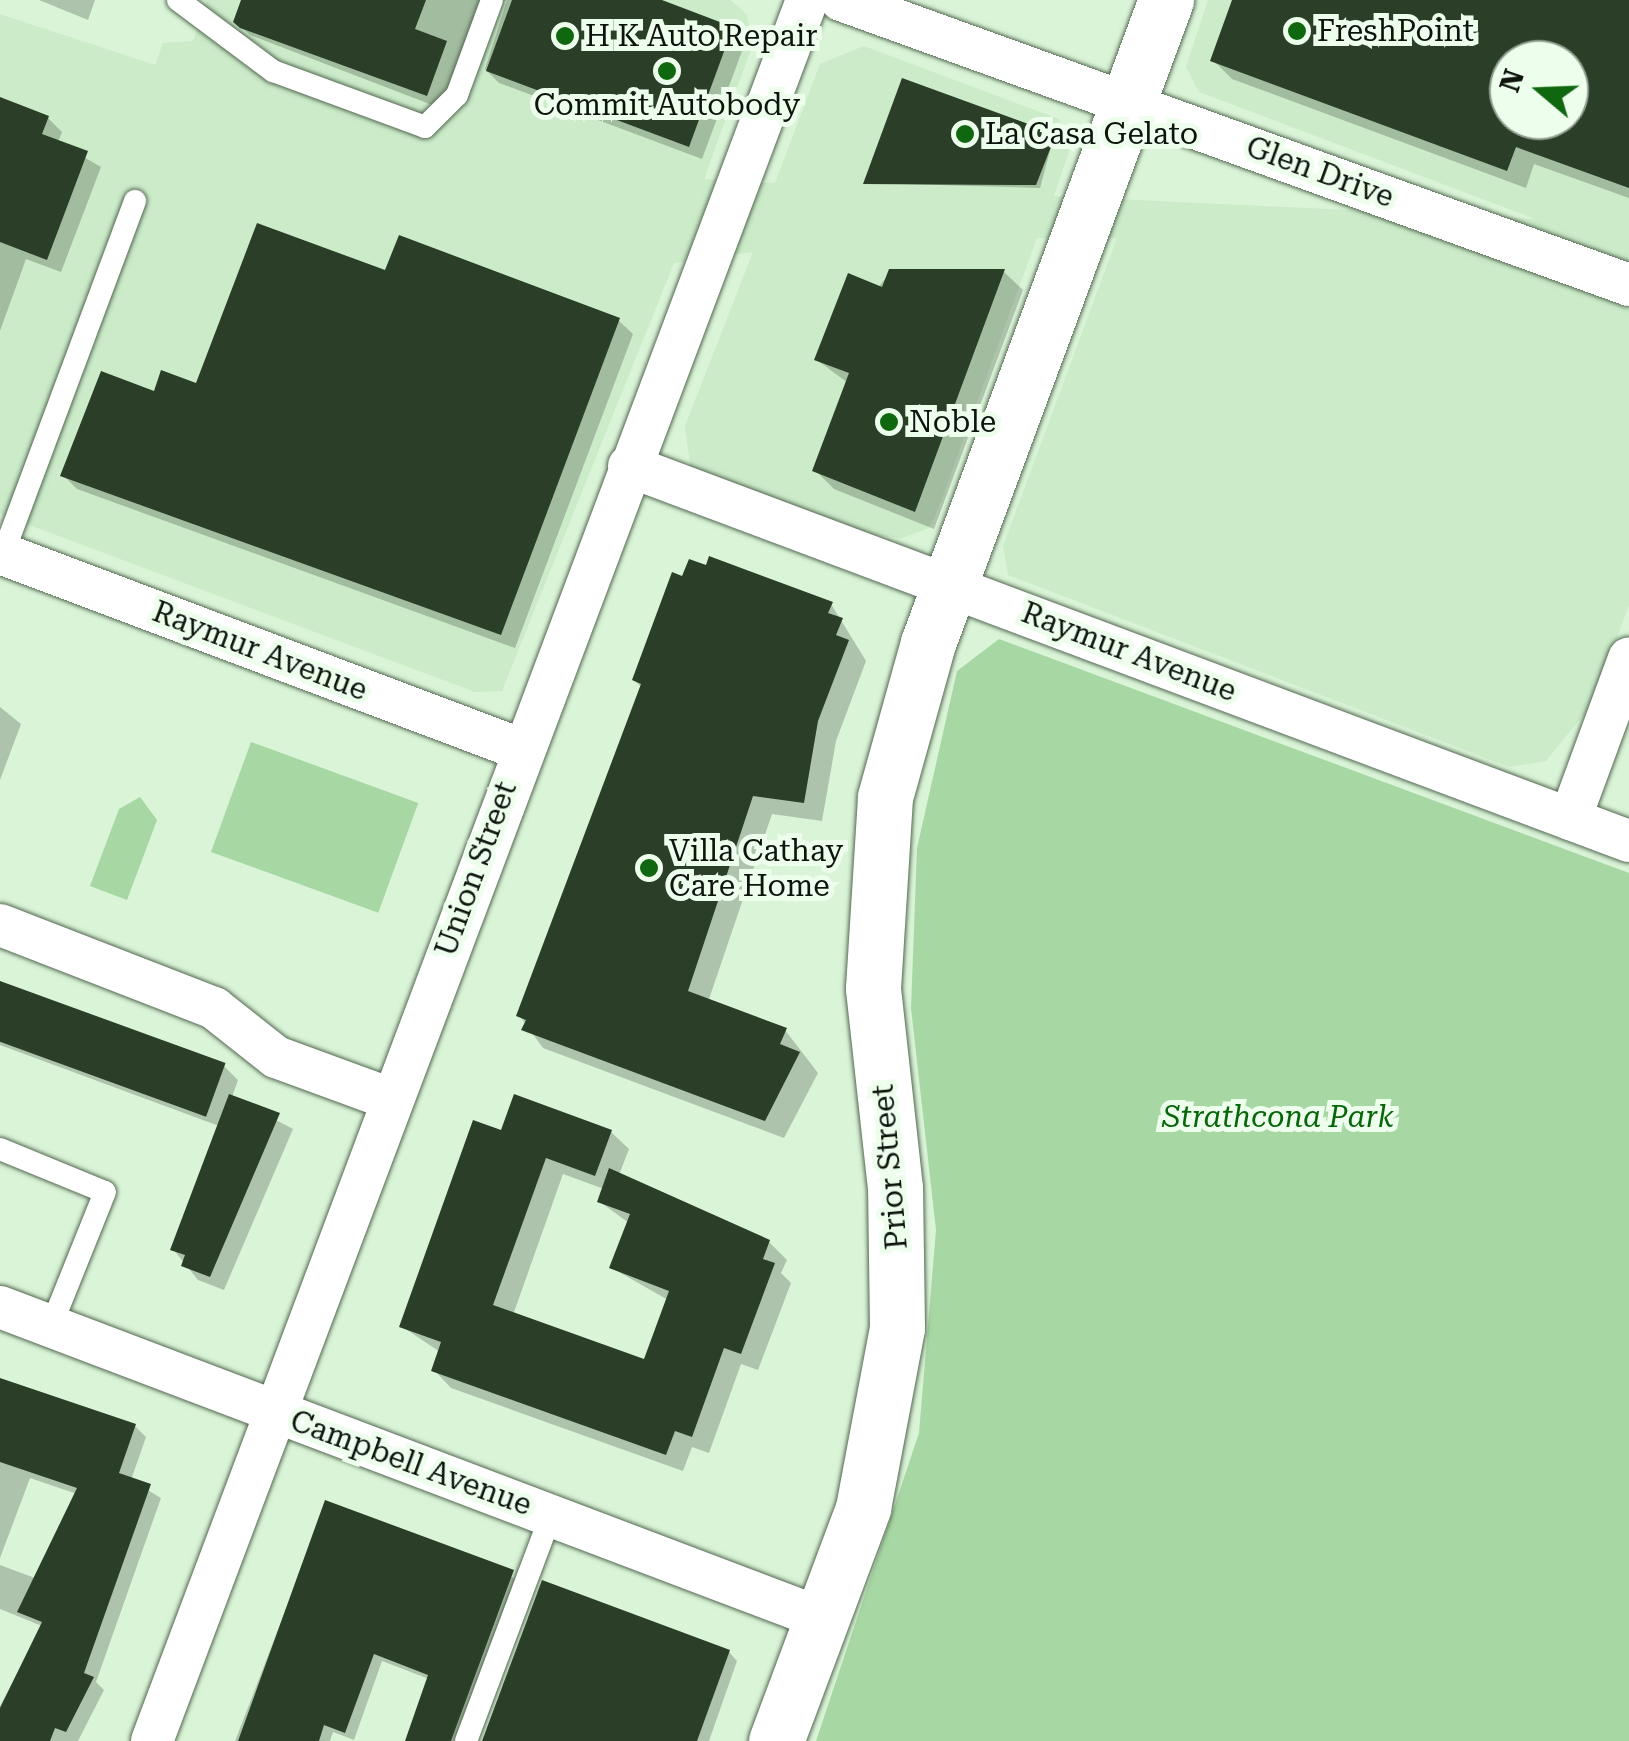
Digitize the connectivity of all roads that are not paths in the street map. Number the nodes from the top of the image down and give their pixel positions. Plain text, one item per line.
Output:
1 (178, 0) edge
2 (492, 0) edge
3 (807, 0) edge
4 (841, 0) edge
5 (1166, 0) edge
6 (1128, 103) junction
7 (135, 201) dead end
8 (1629, 285) edge
9 (629, 466) junction
10 (1, 553) edge
11 (949, 584) junction
12 (1629, 659) edge
13 (520, 750) junction
14 (1570, 819) junction
15 (1629, 841) edge
16 (0, 925) edge
17 (392, 1099) junction
18 (0, 1149) edge
19 (2, 1312) edge
20 (51, 1326) junction
21 (275, 1413) junction
22 (551, 1515) junction
23 (823, 1618) junction
24 (152, 1741) edge
25 (466, 1741) edge
26 (776, 1741) edge

1 - 2 lane
3 - 9 street, Union Street
4 - 6 street, Glen Drive
5 - 6 main road, Prior Street
6 - 8 street, Glen Drive
6 - 11 main road, Prior Street
7 - 10 lane
9 - 11 street, Raymur Avenue
9 - 13 street, Union Street
10 - 13 street, Raymur Avenue
11 - 14 street, Raymur Avenue
11 - 23 main road, Prior Street
12 - 14 street
13 - 17 street, Union Street
14 - 15 street, Raymur Avenue
16 - 17 street
17 - 21 street, Union Street
18 - 20 lane
19 - 20 street, Campbell Avenue
20 - 21 street, Campbell Avenue
21 - 22 street, Campbell Avenue
21 - 24 street, Union Street
22 - 23 street, Campbell Avenue
22 - 25 lane
23 - 26 main road, Prior Street

